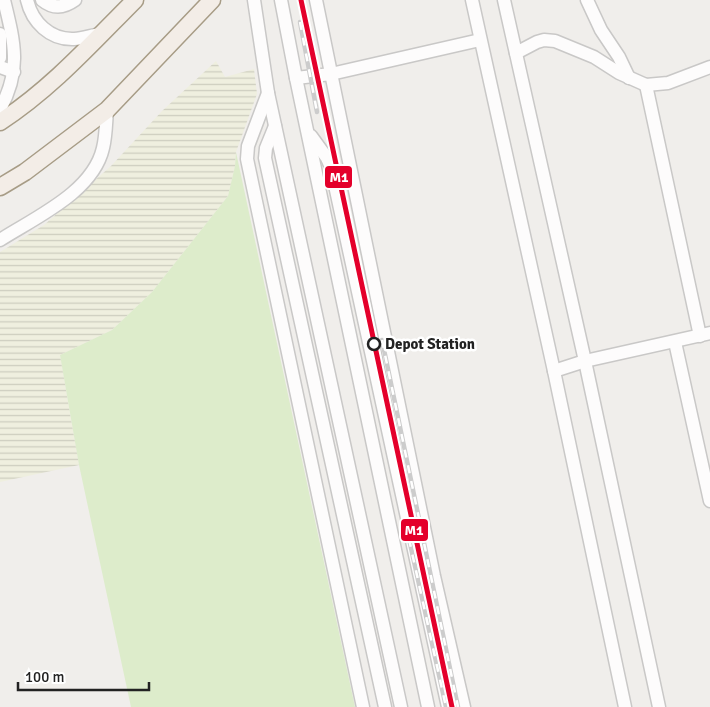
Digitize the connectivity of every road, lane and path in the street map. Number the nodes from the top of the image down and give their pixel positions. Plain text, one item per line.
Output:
1 (4, 0) edge
2 (27, 0) edge
3 (42, 0) edge
4 (75, 0) edge
5 (135, 0) edge
6 (212, 0) edge
7 (254, 0) edge
8 (281, 0) edge
9 (316, 0) edge
10 (472, 0) edge
11 (504, 0) edge
12 (587, 0) edge
13 (0, 34) edge
14 (101, 34) junction
15 (480, 40) junction
16 (4, 42) edge
17 (516, 53) junction
18 (0, 58) edge
19 (0, 67) edge
20 (710, 67) edge
21 (14, 72) junction
22 (331, 74) junction
23 (296, 78) junction
24 (630, 78) junction
25 (646, 85) junction
26 (268, 92) junction
27 (0, 109) edge
28 (107, 110) junction
29 (0, 122) edge
30 (275, 126) junction
31 (308, 132) junction
32 (0, 187) edge
33 (0, 240) edge
34 (705, 335) edge
35 (675, 342) junction
36 (585, 362) junction
37 (554, 371) junction
38 (710, 500) edge
39 (363, 707) edge
40 (385, 707) edge
41 (401, 707) edge
42 (428, 707) edge
43 (448, 707) edge
44 (464, 707) edge
45 (625, 707) edge
46 (659, 707) edge

1 - 16 street
2 - 14 street
3 - 4 street
5 - 14 main road
6 - 28 main road
7 - 26 street
8 - 23 street
9 - 22 street
10 - 15 street
11 - 17 street
12 - 24 street
13 - 16 street
14 - 29 main road
15 - 22 street
15 - 37 street
16 - 18 street
16 - 21 street
17 - 24 street
17 - 36 street
19 - 21 street
20 - 25 street
21 - 27 street
22 - 23 street
22 - 44 street
23 - 31 street
24 - 25 street
25 - 34 street
26 - 30 street
26 - 39 street
28 - 32 main road
28 - 33 street
30 - 40 street
30 - 41 street
31 - 42 street
31 - 43 street
34 - 35 street
35 - 36 street
35 - 38 street
36 - 37 street
36 - 46 street
37 - 45 street

